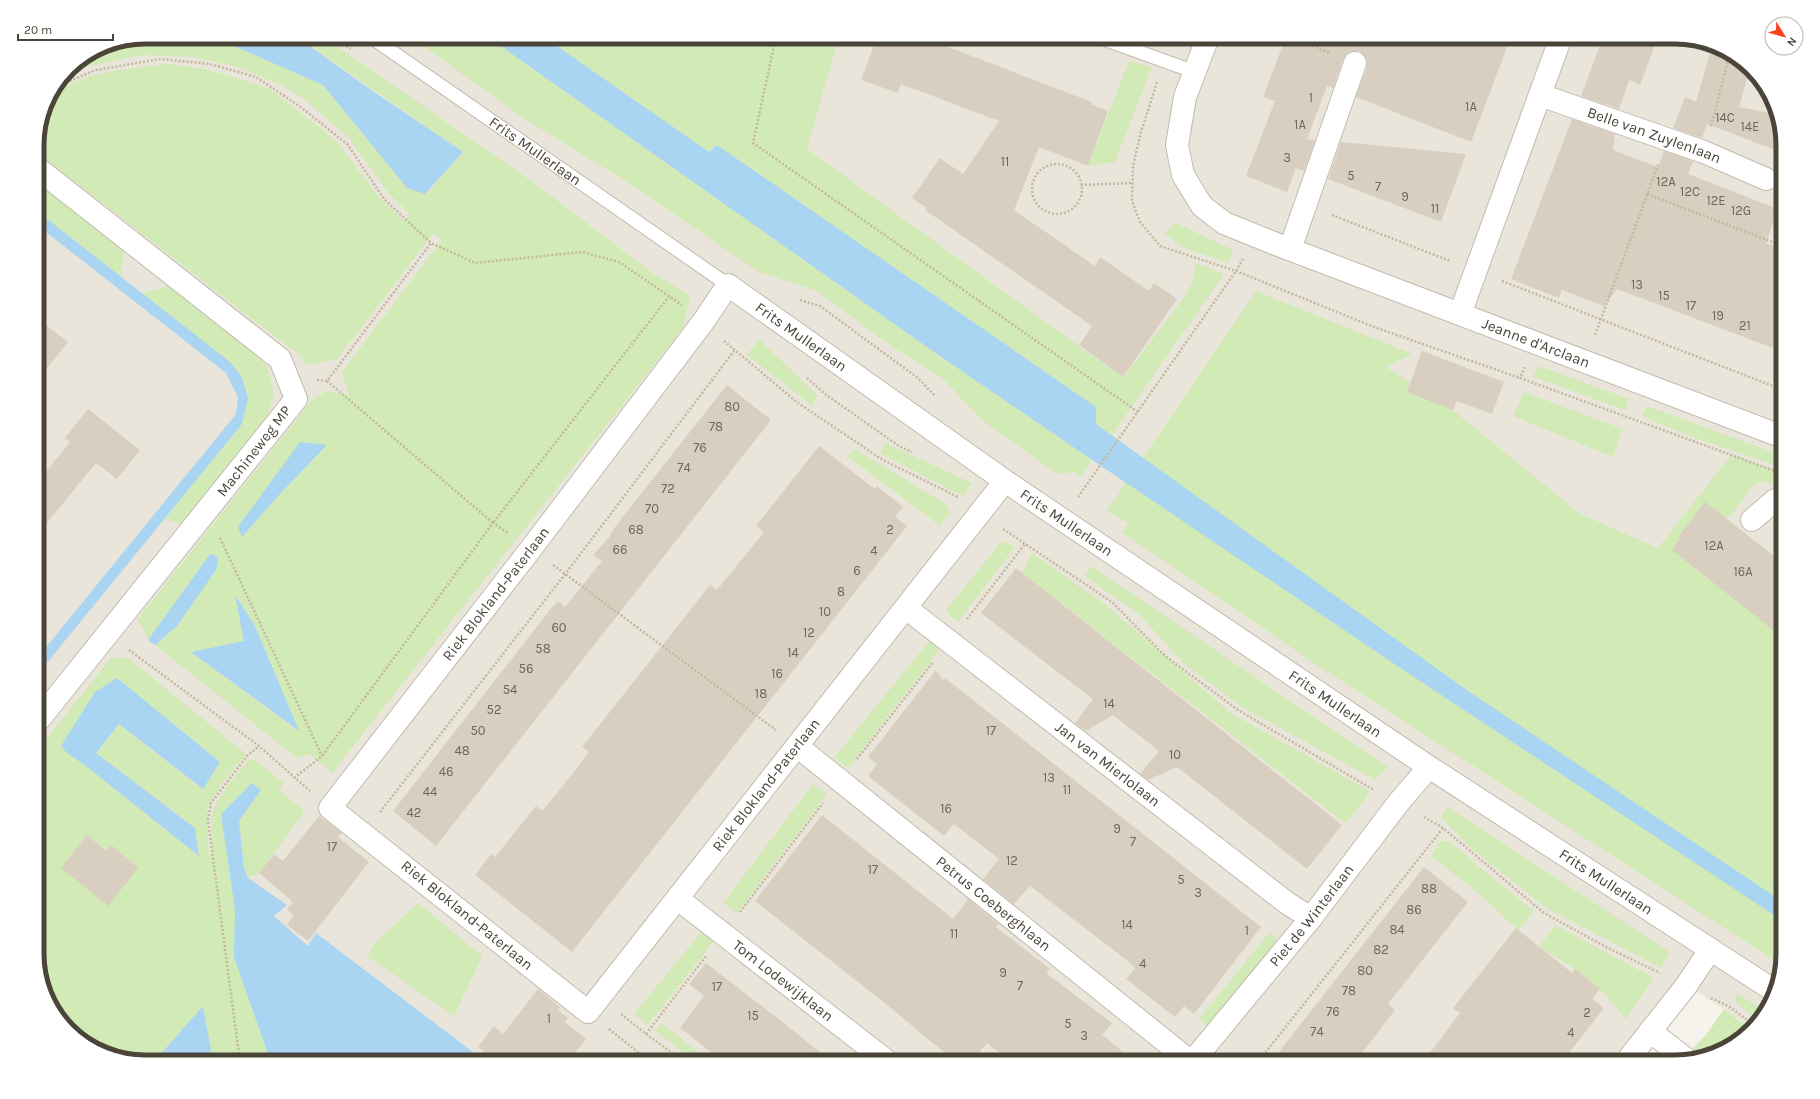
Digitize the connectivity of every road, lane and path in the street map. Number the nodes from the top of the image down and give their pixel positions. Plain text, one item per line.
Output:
1 (381, 44) edge
2 (774, 44) edge
3 (1117, 44) edge
4 (1205, 44) edge
5 (1308, 44) edge
6 (1558, 44) edge
7 (1728, 60) edge
8 (1355, 63) joint
9 (1195, 72) junction
10 (66, 83) edge
11 (1540, 95) junction
12 (1667, 139) junction
13 (1704, 152) junction
14 (44, 174) edge
15 (1766, 179) dead end
16 (1132, 182) dead end
17 (1081, 185) junction
18 (1647, 194) junction
19 (1304, 204) junction
20 (1255, 236) junction
21 (431, 243) junction
22 (1776, 243) edge
23 (1283, 247) junction
24 (1476, 270) junction
25 (728, 285) junction
26 (670, 295) junction
27 (1460, 314) junction
28 (1601, 319) junction
29 (703, 322) junction
30 (1534, 342) junction
31 (734, 350) junction
32 (1586, 362) junction
33 (327, 381) junction
34 (1776, 387) edge
35 (296, 399) junction
36 (1138, 412) junction
37 (1776, 434) edge
38 (1775, 471) dead end
39 (1005, 481) junction
40 (1087, 484) dead end
41 (1776, 500) edge
42 (208, 510) junction
43 (980, 514) junction
44 (1752, 520) dead end
45 (494, 523) junction
46 (1025, 544) junction
47 (530, 550) junction
48 (566, 573) junction
49 (906, 608) junction
50 (108, 634) junction
51 (949, 642) junction
52 (44, 713) edge
53 (259, 746) junction
54 (797, 746) junction
55 (322, 756) junction
56 (1429, 767) junction
57 (294, 778) junction
58 (840, 781) junction
59 (1399, 802) junction
60 (330, 808) junction
61 (1443, 828) junction
62 (363, 833) junction
63 (678, 899) junction
64 (1311, 918) junction
65 (724, 934) junction
66 (1710, 950) junction
67 (1686, 986) junction
68 (1770, 988) edge
69 (594, 1005) junction
70 (1749, 1021) edge
71 (1650, 1031) junction
72 (646, 1034) junction
73 (239, 1055) edge
74 (643, 1055) edge
75 (674, 1055) edge
76 (879, 1055) edge
77 (1183, 1055) edge
78 (1198, 1055) edge
79 (1264, 1055) edge
80 (1631, 1055) edge
81 (1680, 1055) edge

1 - 25 lane, Frits Mullerlaan
2 - 36 path
3 - 9 lane
4 - 9 street, Jeanne d'Arclaan
5 - 8 path
6 - 11 street
7 - 13 path
8 - 19 street
9 - 20 street, Jeanne d'Arclaan
10 - 21 path
11 - 12 street, Belle van Zuylenlaan
11 - 24 street
12 - 13 street, Belle van Zuylenlaan
12 - 18 path
13 - 15 street, Belle van Zuylenlaan
14 - 35 street, Machineweg MP
16 - 17 path
17 - 17 path
18 - 22 path
18 - 28 path
19 - 23 street
19 - 24 path
20 - 23 street, Jeanne d'Arclaan
20 - 36 path
21 - 26 path
21 - 33 path
23 - 27 street, Jeanne d'Arclaan
24 - 27 street
24 - 28 path
25 - 29 street, Riek Blokland-Paterlaan
25 - 39 street, Frits Mullerlaan
26 - 29 path
26 - 45 path
27 - 30 street, Jeanne d'Arclaan
28 - 32 path
28 - 34 path
29 - 31 path
29 - 47 street, Riek Blokland-Paterlaan
30 - 32 street, Jeanne d'Arclaan
30 - 38 path
31 - 43 path
31 - 48 path
32 - 37 street, Jeanne d'Arclaan
33 - 35 path
33 - 45 path
35 - 42 street, Machineweg MP
36 - 40 path
39 - 43 street, Riek Blokland-Paterlaan
39 - 56 street, Frits Mullerlaan
41 - 44 street
42 - 50 street, Machineweg MP
42 - 55 path
43 - 46 path
43 - 49 street, Riek Blokland-Paterlaan
45 - 47 path
45 - 55 path
46 - 51 path
46 - 59 path
47 - 48 path
47 - 60 street, Riek Blokland-Paterlaan
48 - 54 path
48 - 62 path
49 - 51 street, Jan van Mierlolaan
49 - 54 street, Riek Blokland-Paterlaan
50 - 52 street, Machineweg MP
50 - 53 path
51 - 58 path
51 - 64 street, Jan van Mierlolaan
53 - 57 path
53 - 73 path
54 - 58 street, Petrus Coeberghlaan
54 - 63 street, Riek Blokland-Paterlaan
55 - 57 path
56 - 59 street, Piet de Winterlaan
56 - 66 street, Frits Mullerlaan
57 - 60 path
58 - 65 path
58 - 77 street, Petrus Coeberghlaan
59 - 61 path
59 - 64 street, Piet de Winterlaan
60 - 62 street, Riek Blokland-Paterlaan
61 - 67 path
61 - 79 path
62 - 69 street, Riek Blokland-Paterlaan
63 - 65 street, Tom Lodewijklaan
63 - 69 street, Riek Blokland-Paterlaan
64 - 78 street, Piet de Winterlaan
65 - 72 path
65 - 76 street, Tom Lodewijklaan
66 - 67 street
66 - 68 street, Frits Mullerlaan
67 - 70 path
67 - 71 street
69 - 72 path
69 - 74 path
71 - 80 street
71 - 81 street
72 - 75 path

